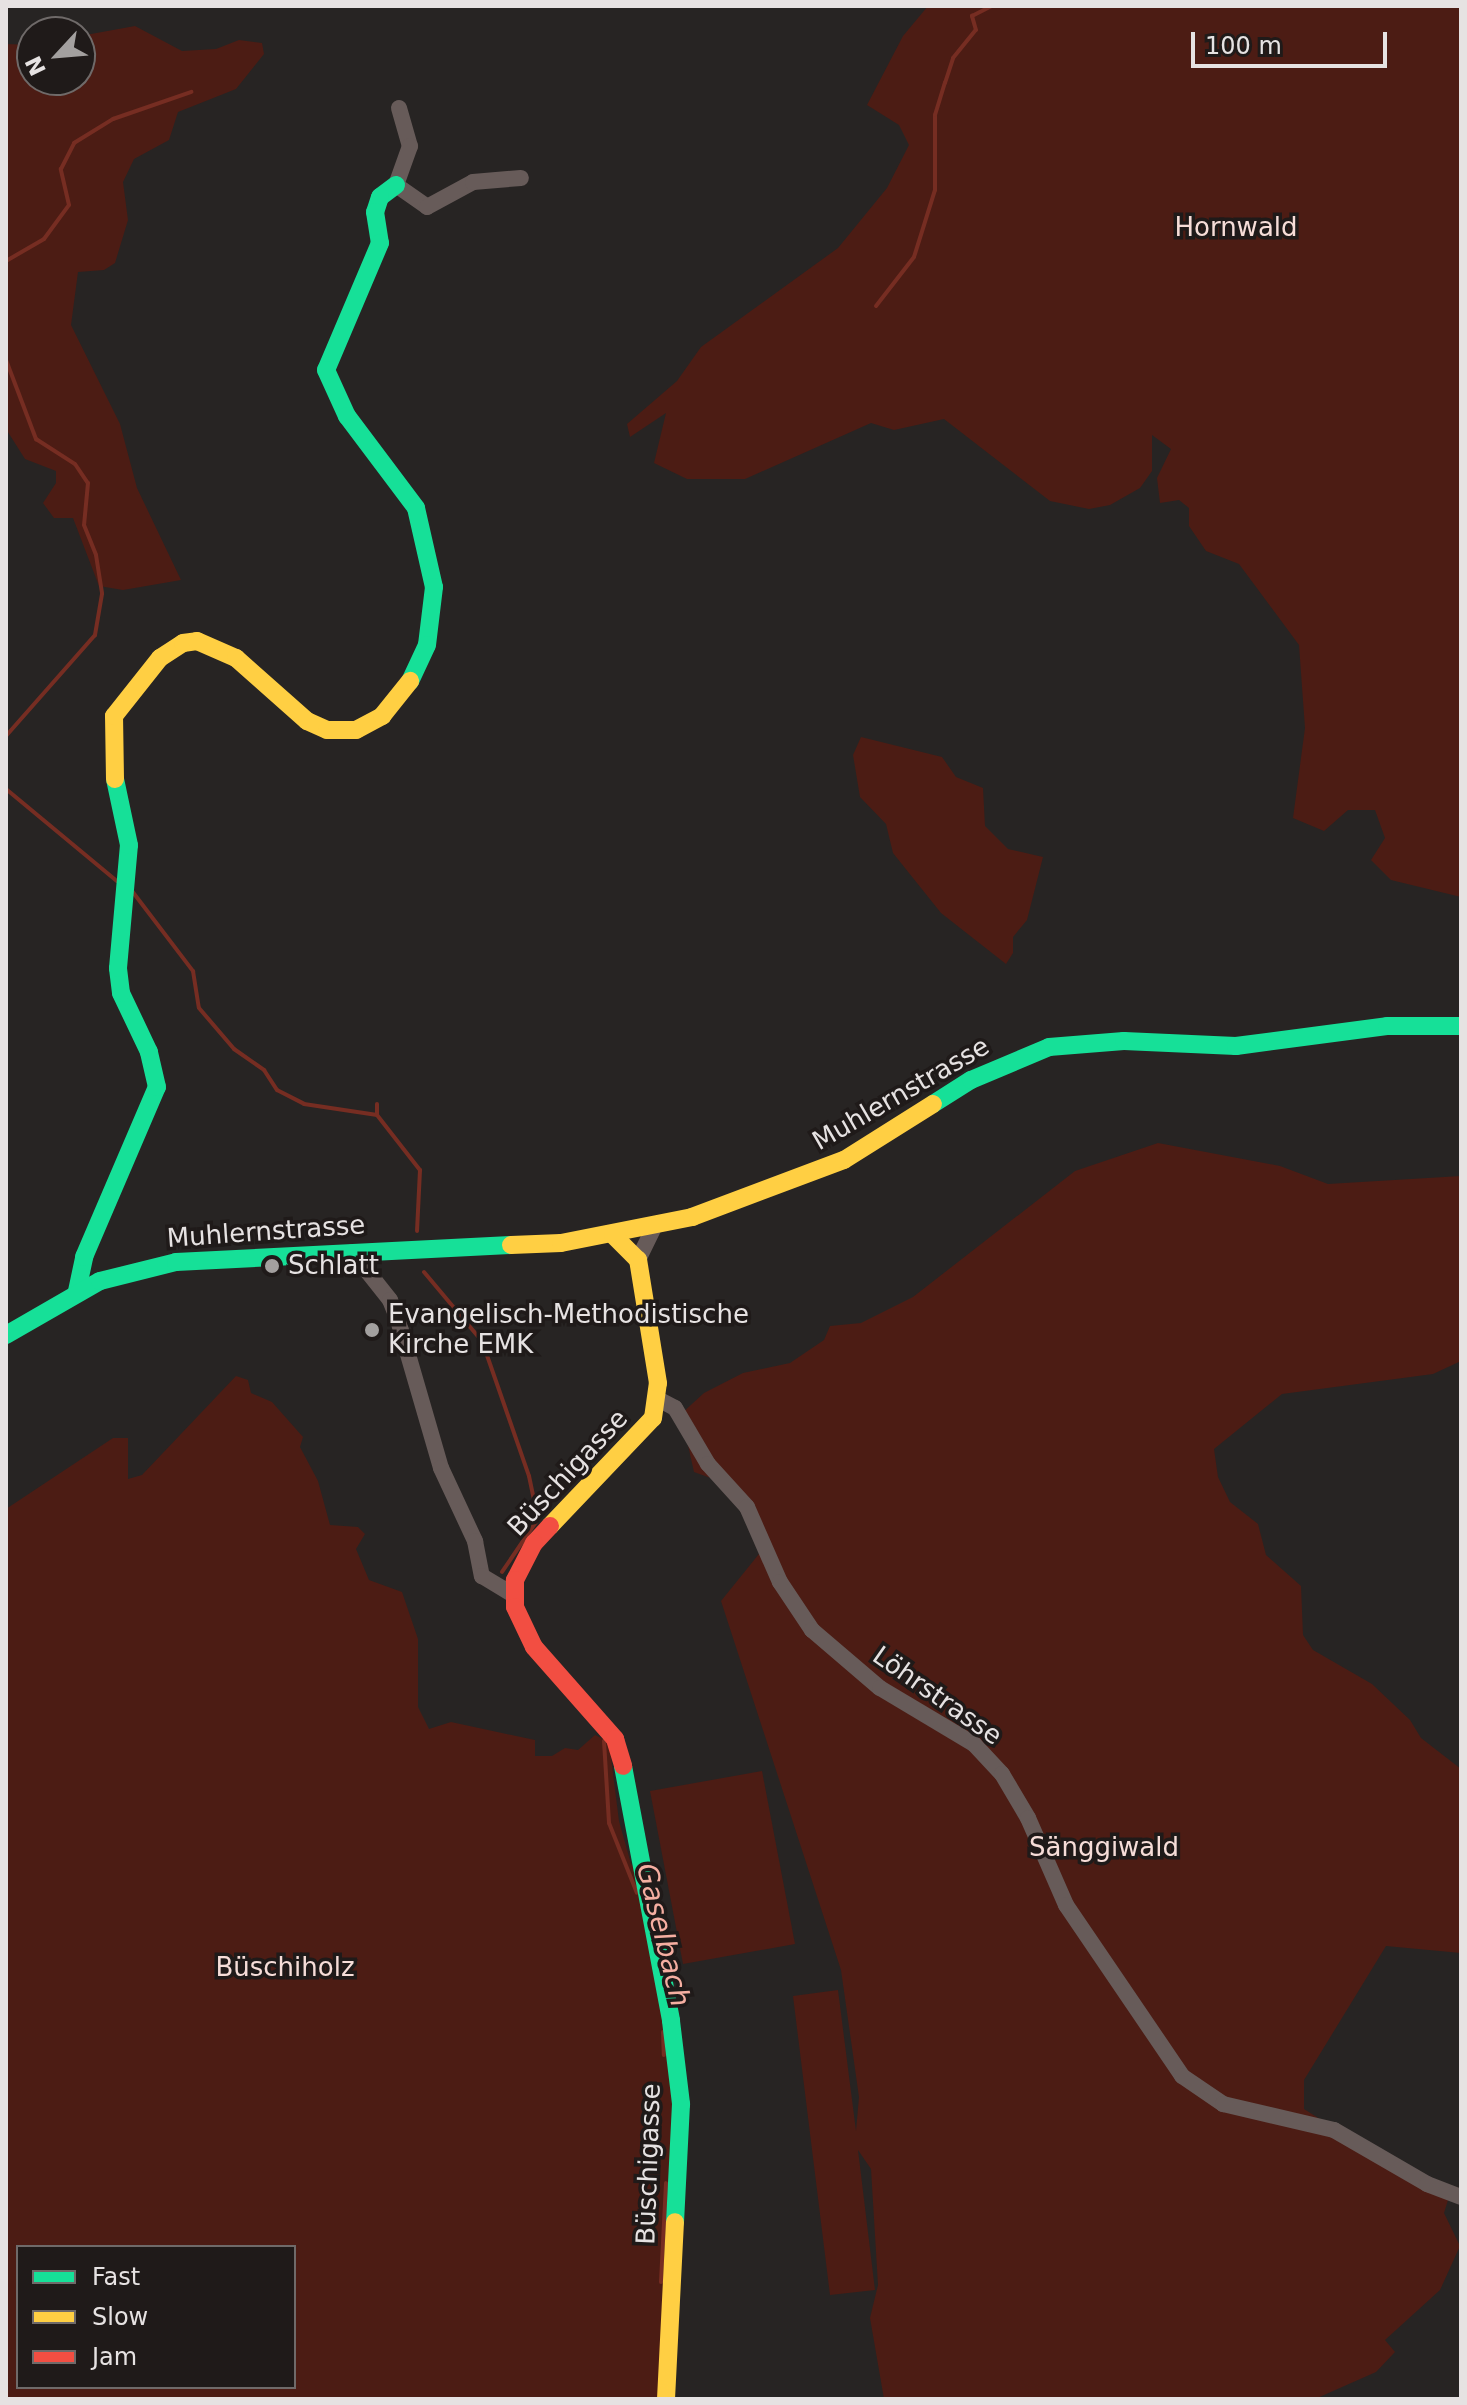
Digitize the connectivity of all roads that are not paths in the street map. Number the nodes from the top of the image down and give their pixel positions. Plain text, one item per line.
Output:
1 (399, 108) dead end
2 (521, 178) dead end
3 (396, 185) junction
4 (1461, 1026) edge
5 (654, 1227) junction
6 (613, 1235) junction
7 (352, 1252) junction
8 (638, 1260) junction
9 (77, 1291) junction
10 (6, 1335) edge
11 (658, 1399) junction
12 (515, 1596) junction
13 (1461, 2197) edge
14 (666, 2399) edge

1 - 3 street
2 - 3 street
3 - 9 street
4 - 5 street, Muhlernstrasse
5 - 6 street, Muhlernstrasse
5 - 8 street
6 - 7 street, Muhlernstrasse
6 - 8 street
7 - 9 street, Muhlernstrasse
7 - 12 street
8 - 11 street, Büschigasse
9 - 10 street, Muhlernstrasse
11 - 12 street, Büschigasse
11 - 13 street, Löhrstrasse
12 - 14 street, Büschigasse

